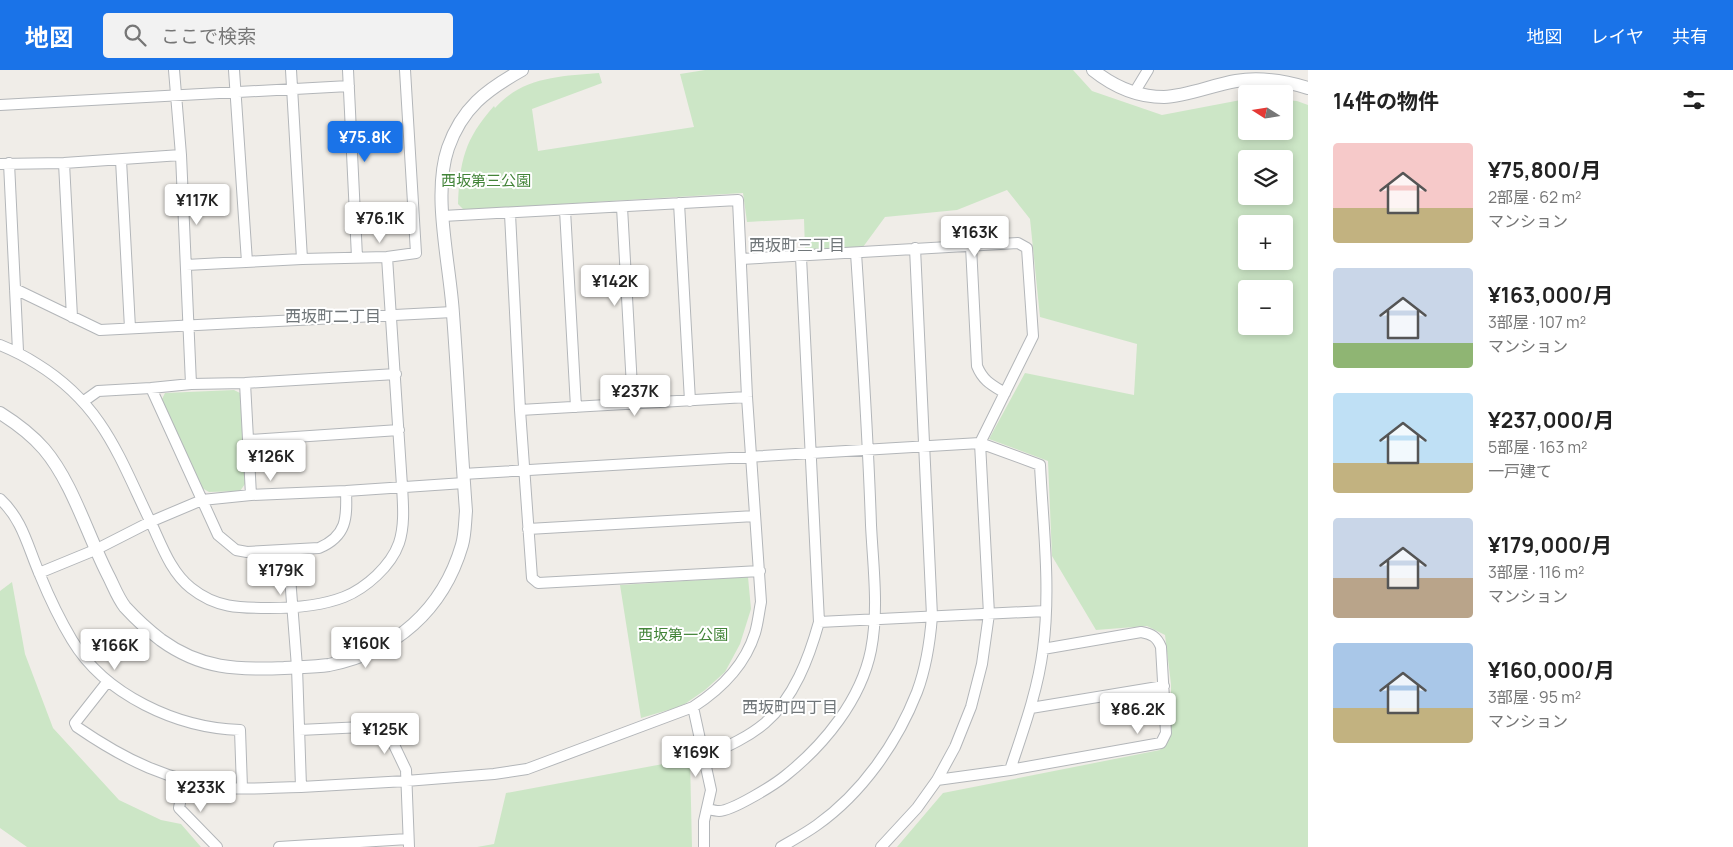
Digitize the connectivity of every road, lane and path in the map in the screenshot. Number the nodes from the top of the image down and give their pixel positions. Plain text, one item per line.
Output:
1 (174, 70) edge
2 (234, 70) edge
3 (291, 70) edge
4 (348, 70) edge
5 (405, 70) edge
6 (522, 70) edge
7 (1093, 70) edge
8 (1148, 70) edge
9 (1152, 70) edge
10 (349, 86) junction
11 (1308, 88) edge
12 (292, 90) junction
13 (235, 93) junction
14 (1134, 93) junction
15 (175, 96) junction
16 (0, 105) edge
17 (181, 155) junction
18 (121, 160) junction
19 (64, 163) junction
20 (4, 164) edge
21 (679, 203) junction
22 (622, 207) junction
23 (565, 210) junction
24 (510, 214) junction
25 (443, 216) junction
26 (971, 246) junction
27 (915, 248) junction
28 (856, 253) junction
29 (357, 257) junction
30 (387, 257) junction
31 (801, 257) junction
32 (302, 259) junction
33 (742, 259) junction
34 (247, 262) junction
35 (186, 265) junction
36 (15, 290) junction
37 (453, 312) junction
38 (392, 316) junction
39 (72, 317) junction
40 (189, 326) junction
41 (130, 328) junction
42 (0, 346) edge
43 (18, 352) junction
44 (396, 374) junction
45 (245, 383) junction
46 (191, 384) junction
47 (151, 388) junction
48 (1005, 393) junction
49 (748, 397) junction
50 (84, 401) junction
51 (690, 401) junction
52 (633, 405) junction
53 (576, 407) junction
54 (520, 410) junction
55 (0, 413) edge
56 (399, 430) junction
57 (249, 440) junction
58 (980, 443) junction
59 (925, 446) junction
60 (868, 450) junction
61 (811, 453) junction
62 (752, 457) junction
63 (524, 470) junction
64 (463, 478) junction
65 (402, 486) junction
66 (346, 491) junction
67 (251, 495) junction
68 (0, 499) edge
69 (202, 500) junction
70 (756, 516) junction
71 (150, 522) junction
72 (528, 529) junction
73 (95, 550) junction
74 (288, 551) junction
75 (760, 571) junction
76 (39, 573) junction
77 (292, 608) junction
78 (1046, 611) junction
79 (989, 614) junction
80 (932, 616) junction
81 (875, 619) junction
82 (819, 622) junction
83 (1043, 649) junction
84 (297, 667) junction
85 (108, 681) junction
86 (1164, 686) junction
87 (693, 707) junction
88 (1031, 708) junction
89 (299, 730) junction
90 (704, 757) junction
91 (1010, 770) junction
92 (937, 780) junction
93 (184, 781) junction
94 (406, 781) junction
95 (302, 786) junction
96 (242, 788) junction
97 (708, 809) junction
98 (409, 843) edge
99 (217, 847) edge
100 (279, 847) edge
101 (704, 847) edge
102 (781, 847) edge
103 (881, 847) edge

1 - 15 street
2 - 13 street
3 - 12 street
4 - 10 street
5 - 30 street
6 - 25 street
7 - 14 street
8 - 9 street
8 - 14 street
10 - 12 street
10 - 29 street
11 - 14 street
12 - 13 street
12 - 32 street
13 - 15 street
13 - 34 street
15 - 16 street
15 - 17 street
17 - 18 street
17 - 35 street
18 - 19 street
18 - 41 street
19 - 20 street
19 - 39 street
20 - 36 street
21 - 22 street
21 - 33 street
21 - 51 street
22 - 23 street
22 - 52 street
23 - 24 street
23 - 53 street
24 - 25 street
24 - 54 street
25 - 37 street
26 - 27 street
26 - 48 street
26 - 48 street
27 - 28 street
27 - 59 street
28 - 31 street
28 - 60 street
29 - 30 street
29 - 32 street
30 - 38 street
31 - 33 street
31 - 61 street
32 - 34 street
33 - 49 street
34 - 35 street
35 - 40 street
36 - 39 street
36 - 43 street
37 - 38 street
37 - 64 street
38 - 40 street
38 - 44 street
39 - 41 street
40 - 41 street
40 - 46 street
42 - 43 street
43 - 50 street
44 - 45 street
44 - 56 street
45 - 46 street
45 - 57 street
46 - 47 street
47 - 50 street
47 - 69 street
48 - 58 street
49 - 51 street
49 - 62 street
50 - 71 street
51 - 52 street
52 - 53 street
53 - 54 street
54 - 63 street
55 - 73 street
56 - 57 street
56 - 65 street
57 - 67 street
58 - 59 street
58 - 78 street
58 - 79 street
59 - 60 street
59 - 80 street
60 - 61 street
60 - 81 street
61 - 62 street
61 - 82 street
62 - 63 street
62 - 70 street
63 - 64 street
63 - 72 street
64 - 65 street
64 - 84 street
65 - 66 street
65 - 77 street
66 - 67 street
66 - 74 street
67 - 69 street
68 - 76 street
69 - 71 street
69 - 74 street
70 - 72 street
70 - 75 street
71 - 73 street
71 - 77 street
72 - 75 street
73 - 76 street
73 - 84 street
74 - 77 street
75 - 87 street
76 - 85 street
77 - 84 street
78 - 79 street
78 - 83 street
79 - 80 street
79 - 92 street
80 - 81 street
80 - 102 street
81 - 82 street
81 - 97 street
82 - 90 street
83 - 86 street
83 - 88 street
84 - 89 street
85 - 93 street
85 - 96 street
86 - 88 street
86 - 91 street
87 - 90 street
87 - 94 street
88 - 91 street
89 - 94 street
89 - 95 street
90 - 97 street
91 - 92 street
92 - 103 street
93 - 96 street
93 - 99 street
94 - 95 street
94 - 98 street
95 - 96 street
97 - 101 street
98 - 100 street

